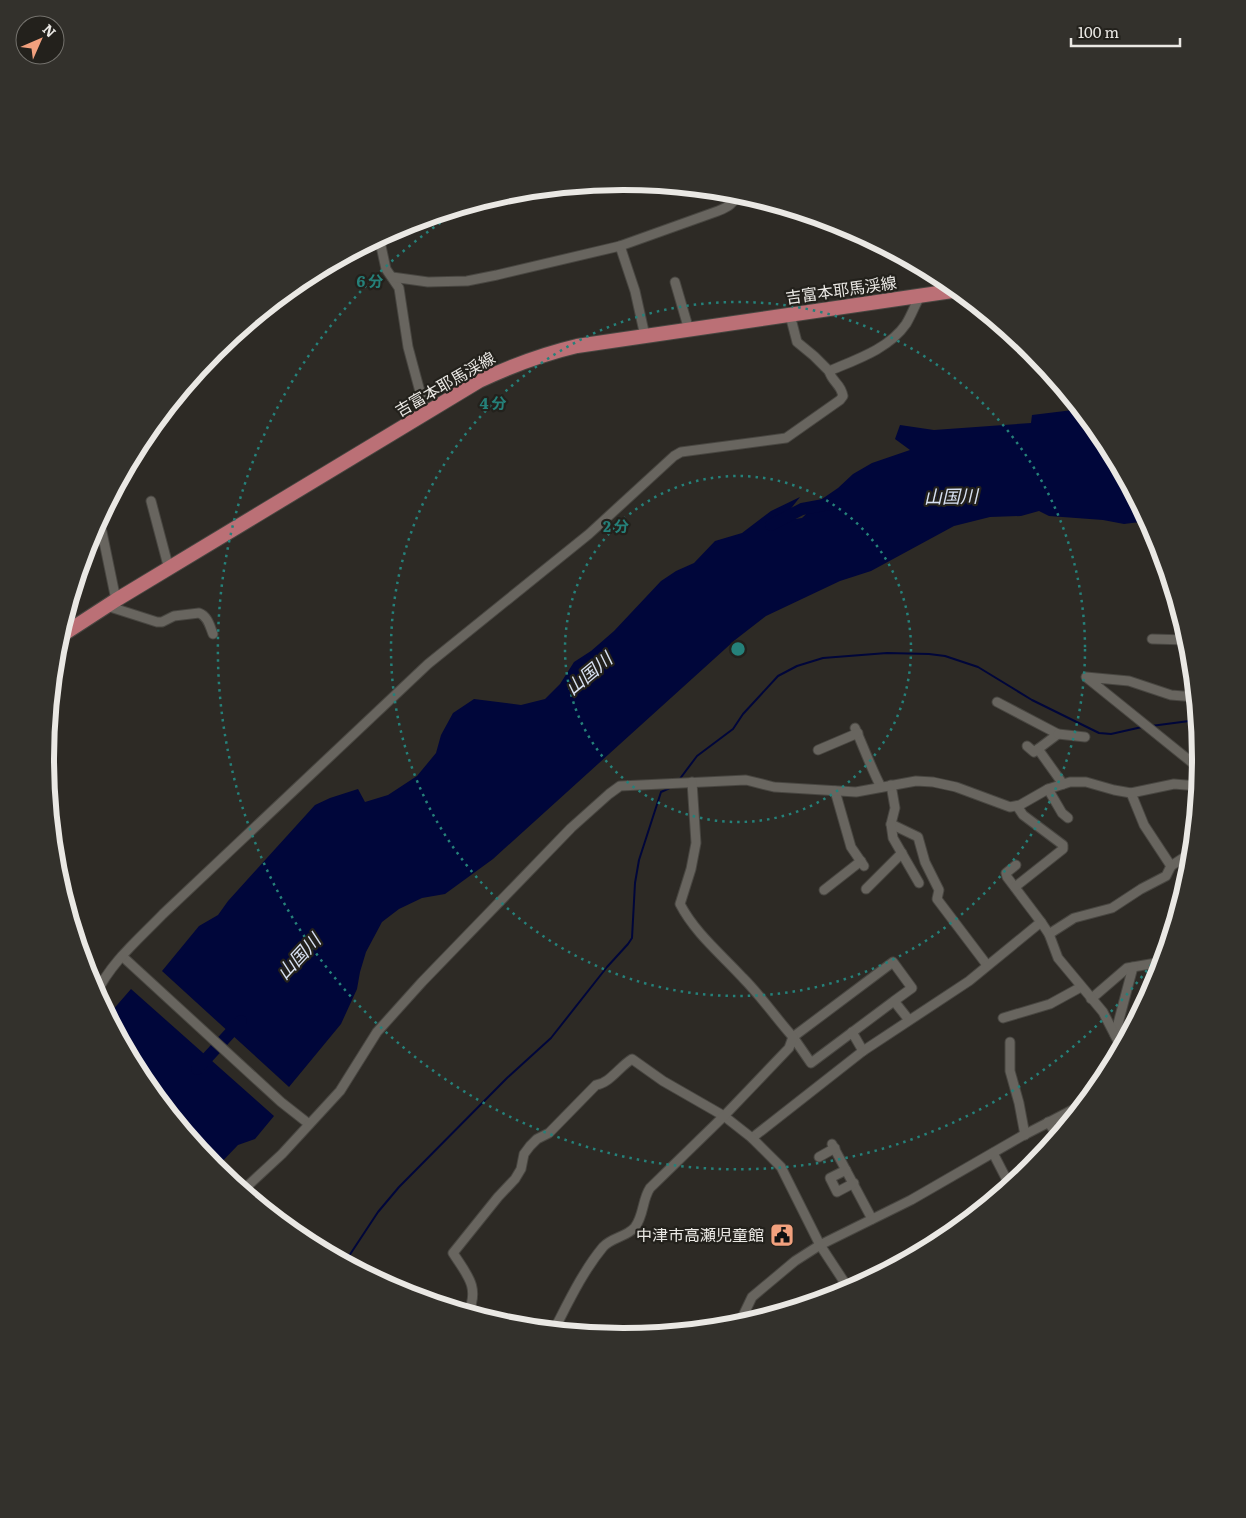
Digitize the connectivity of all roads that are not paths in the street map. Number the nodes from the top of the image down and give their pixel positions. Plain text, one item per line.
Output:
1 (734, 201) edge
2 (380, 244) edge
3 (620, 246) junction
4 (392, 277) junction
5 (676, 282) dead end
6 (947, 292) edge
7 (920, 296) junction
8 (790, 315) junction
9 (689, 330) junction
10 (646, 336) junction
11 (829, 371) junction
12 (426, 414) junction
13 (151, 501) dead end
14 (102, 531) edge
15 (169, 569) junction
16 (111, 603) junction
17 (69, 631) edge
18 (213, 634) dead end
19 (1152, 639) dead end
20 (1179, 640) edge
21 (1188, 696) edge
22 (996, 702) dead end
23 (1058, 734) junction
24 (1085, 737) dead end
25 (1027, 746) dead end
26 (1038, 749) junction
27 (818, 750) dead end
28 (1192, 762) edge
29 (692, 782) junction
30 (1063, 784) junction
31 (891, 785) junction
32 (1191, 785) edge
33 (882, 787) junction
34 (1048, 789) junction
35 (835, 791) junction
36 (1131, 793) junction
37 (1017, 806) junction
38 (1068, 818) dead end
39 (892, 824) junction
40 (902, 853) junction
41 (1183, 858) edge
42 (1016, 865) dead end
43 (1171, 866) junction
44 (919, 883) dead end
45 (1015, 887) junction
46 (866, 889) dead end
47 (824, 890) dead end
48 (1041, 922) junction
49 (1049, 934) junction
50 (125, 959) junction
51 (1154, 963) edge
52 (987, 965) junction
53 (1133, 967) junction
54 (100, 985) edge
55 (1081, 987) junction
56 (1092, 999) junction
57 (894, 1001) junction
58 (1003, 1018) dead end
59 (909, 1020) junction
60 (852, 1032) junction
61 (1115, 1035) junction
62 (793, 1037) junction
63 (1118, 1040) edge
64 (1010, 1042) dead end
65 (862, 1051) junction
66 (1067, 1115) edge
67 (724, 1116) junction
68 (1048, 1122) junction
69 (309, 1124) junction
70 (1054, 1130) edge
71 (1025, 1135) junction
72 (752, 1138) junction
73 (993, 1153) junction
74 (819, 1157) dead end
75 (846, 1170) junction
76 (1007, 1179) edge
77 (854, 1183) junction
78 (247, 1186) edge
79 (872, 1219) junction
80 (820, 1245) junction
81 (843, 1284) edge
82 (470, 1307) edge
83 (743, 1315) edge
84 (557, 1324) edge

1 - 3 street
2 - 4 street
3 - 4 street
3 - 10 street
4 - 12 street
5 - 9 street
6 - 7 main road, 吉富本耶馬渓線
7 - 8 main road, 吉富本耶馬渓線
7 - 11 street
8 - 9 main road, 吉富本耶馬渓線
8 - 11 street
9 - 10 main road, 吉富本耶馬渓線
10 - 12 main road, 吉富本耶馬渓線
11 - 50 street
12 - 15 main road, 吉富本耶馬渓線
13 - 15 street
14 - 16 street
15 - 16 main road, 吉富本耶馬渓線
16 - 17 main road, 吉富本耶馬渓線
16 - 18 street
19 - 20 street
21 - 28 street
22 - 23 street
23 - 24 street
23 - 26 street
25 - 26 street
26 - 30 street
27 - 33 street
29 - 35 street
29 - 62 street
29 - 69 street
30 - 34 street
30 - 36 street
31 - 33 street
31 - 37 street
31 - 39 street
32 - 36 street
33 - 35 street
34 - 37 street
34 - 38 street
35 - 47 street
36 - 43 street
37 - 45 street
39 - 40 street
39 - 52 street
40 - 44 street
40 - 46 street
41 - 43 street
42 - 45 street
43 - 49 street
45 - 48 street
48 - 49 street
48 - 52 street
49 - 55 street
50 - 54 street
50 - 69 street
51 - 53 street
52 - 59 street
53 - 56 street
53 - 61 street
55 - 56 street
55 - 58 street
56 - 61 street
57 - 59 street
57 - 60 street
57 - 62 street
59 - 65 street
60 - 62 street
60 - 65 street
61 - 63 street
62 - 67 street
64 - 71 street
65 - 72 street
66 - 68 street
67 - 72 street
67 - 82 street
67 - 84 street
68 - 70 street
68 - 71 street
69 - 78 street
71 - 73 street
72 - 80 street
73 - 76 street
73 - 79 street
74 - 75 street
75 - 77 street
75 - 77 street
77 - 79 street
79 - 80 street
80 - 81 street
80 - 83 street

